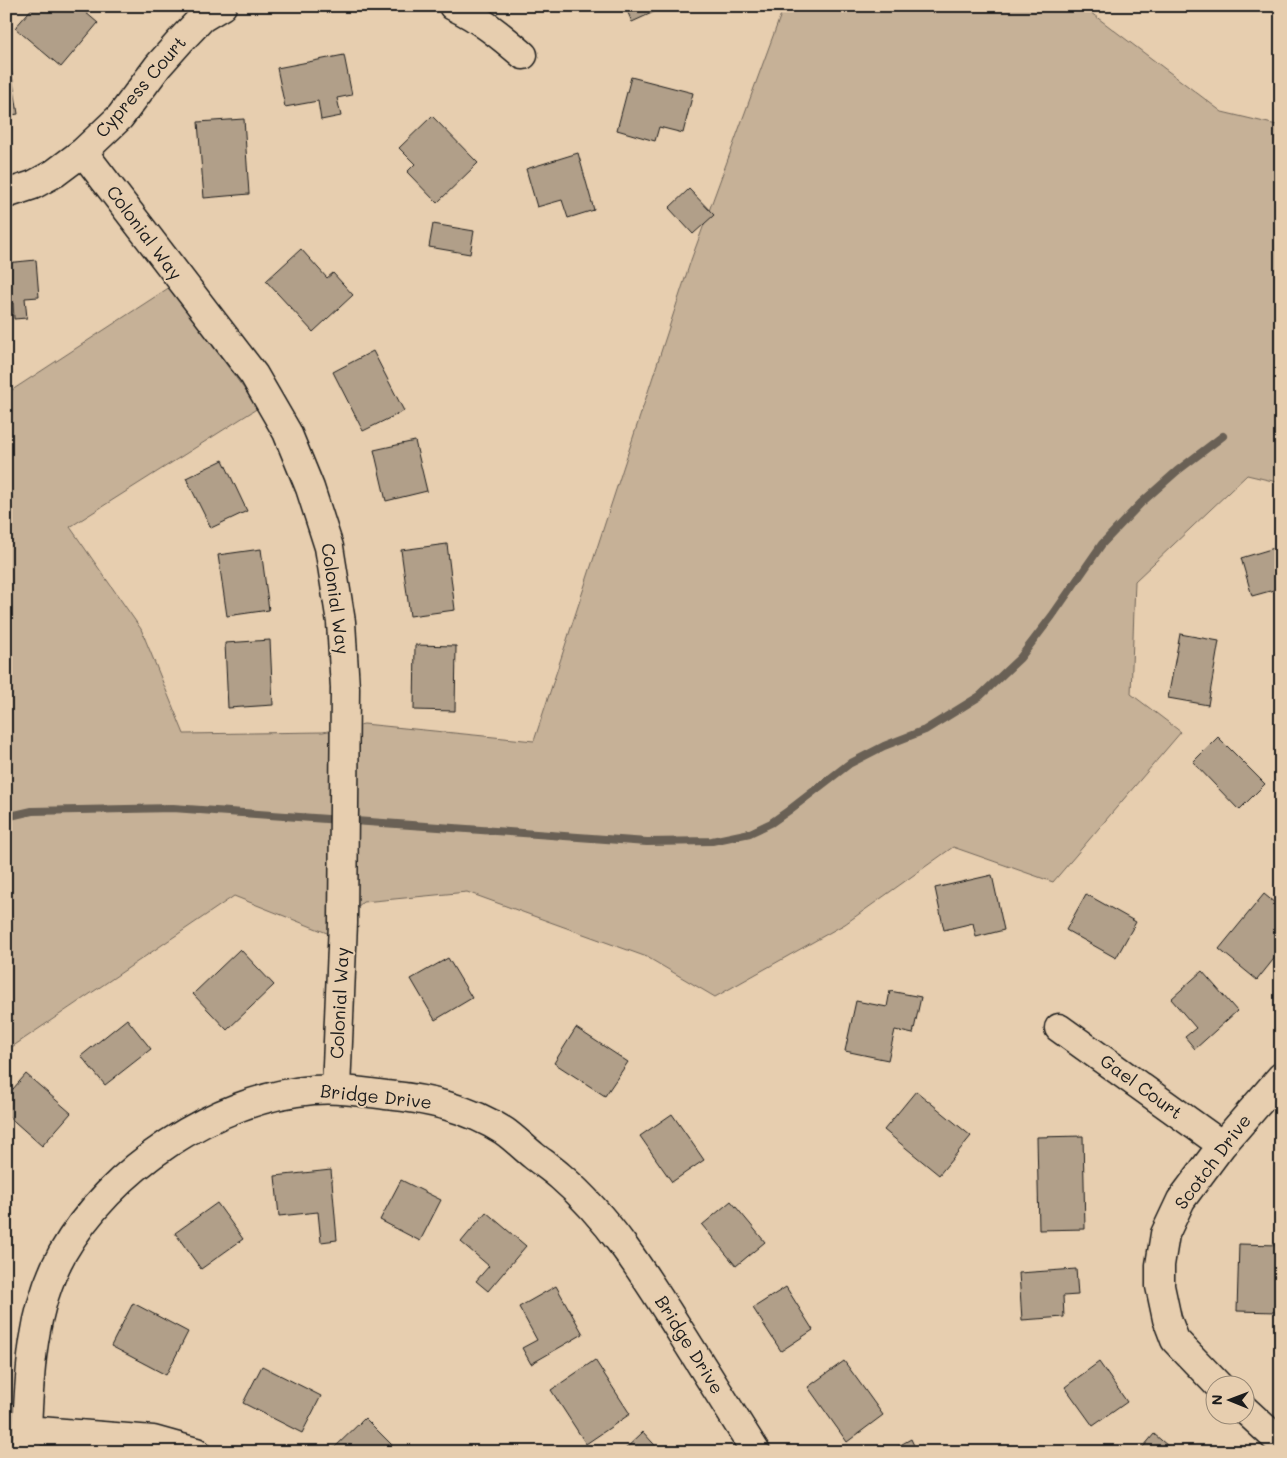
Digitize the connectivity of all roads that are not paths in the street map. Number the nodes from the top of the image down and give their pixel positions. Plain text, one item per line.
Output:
1 (222, 6) edge
2 (453, 6) edge
3 (523, 55) dead end
4 (83, 152) junction
5 (6, 194) edge
6 (1059, 1028) dead end
7 (1281, 1077) edge
8 (336, 1089) junction
9 (1222, 1145) junction
10 (1209, 1376) edge
11 (1254, 1418) edge
12 (27, 1441) edge
13 (1281, 1443) edge
14 (196, 1452) edge
15 (756, 1452) edge

1 - 4 street, Cypress Court
2 - 3 street
4 - 5 street, Cypress Court
4 - 8 street, Colonial Way
6 - 9 street, Gael Court
7 - 9 street, Scotch Drive
8 - 12 street, Bridge Drive
8 - 15 street, Bridge Drive
9 - 10 street, Scotch Drive
11 - 13 street
12 - 14 street

